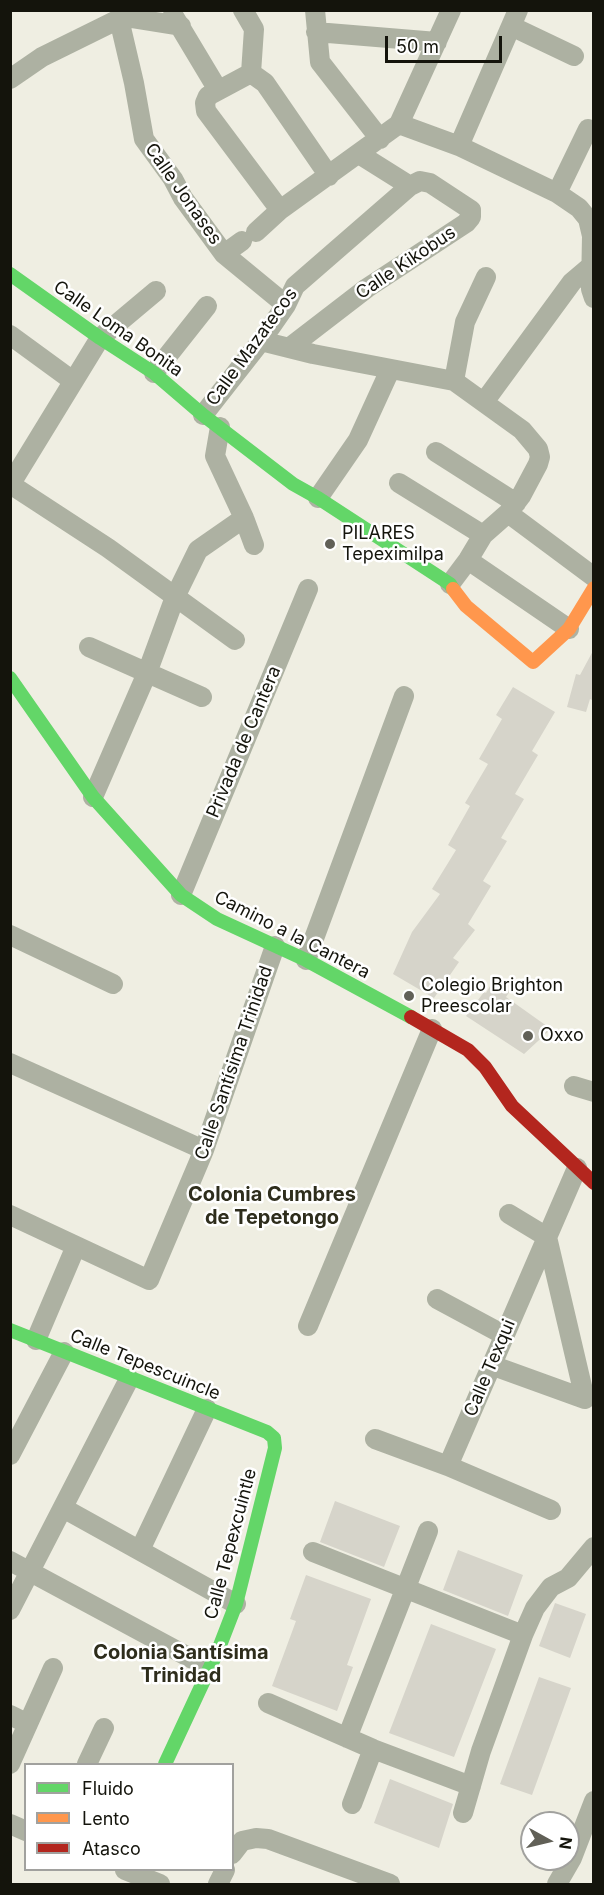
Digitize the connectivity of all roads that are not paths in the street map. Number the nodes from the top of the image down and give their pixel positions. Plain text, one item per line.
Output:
1 (243, 10) edge
2 (315, 10) edge
3 (451, 10) edge
4 (175, 18) edge
5 (515, 18) edge
6 (118, 20) junction
7 (316, 32) junction
8 (437, 42) junction
9 (574, 56) dead end
10 (251, 73) junction
11 (10, 79) edge
12 (218, 90) junction
13 (399, 124) junction
14 (588, 129) dead end
15 (380, 139) junction
16 (459, 146) junction
17 (359, 154) junction
18 (329, 176) junction
19 (410, 186) junction
20 (557, 193) junction
21 (280, 210) junction
22 (224, 254) junction
23 (592, 265) junction
24 (10, 274) edge
25 (486, 277) dead end
26 (156, 291) dead end
27 (594, 298) edge
28 (286, 305) junction
29 (207, 306) dead end
30 (10, 335) edge
31 (100, 338) junction
32 (261, 341) junction
33 (289, 348) junction
34 (390, 370) junction
35 (154, 373) junction
36 (73, 381) junction
37 (454, 381) junction
38 (484, 402) junction
39 (203, 415) junction
40 (220, 427) junction
41 (436, 452) dead end
42 (399, 483) dead end
43 (11, 485) edge
44 (318, 498) junction
45 (512, 508) junction
46 (244, 518) junction
47 (483, 535) junction
48 (254, 545) dead end
49 (468, 560) junction
50 (594, 578) edge
51 (450, 584) junction
52 (594, 588) edge
53 (308, 589) dead end
54 (176, 597) junction
55 (569, 630) junction
56 (235, 640) dead end
57 (89, 647) dead end
58 (147, 673) junction
59 (10, 678) edge
60 (404, 696) dead end
61 (202, 697) dead end
62 (93, 797) junction
63 (181, 895) junction
64 (10, 935) edge
65 (275, 946) junction
66 (306, 960) junction
67 (113, 984) dead end
68 (432, 1029) junction
69 (10, 1063) edge
70 (574, 1086) dead end
71 (594, 1092) edge
72 (204, 1150) junction
73 (577, 1168) junction
74 (594, 1183) edge
75 (509, 1214) dead end
76 (10, 1215) edge
77 (547, 1237) junction
78 (76, 1246) junction
79 (437, 1299) dead end
80 (308, 1326) dead end
81 (10, 1330) edge
82 (504, 1335) junction
83 (36, 1340) junction
84 (64, 1352) junction
85 (491, 1365) junction
86 (129, 1379) junction
87 (207, 1409) junction
88 (267, 1432) joint
89 (375, 1439) dead end
90 (10, 1455) edge
91 (447, 1466) junction
92 (63, 1508) junction
93 (551, 1510) dead end
94 (428, 1531) dead end
95 (140, 1550) junction
96 (313, 1552) dead end
97 (592, 1553) edge
98 (10, 1562) edge
99 (30, 1573) junction
100 (406, 1590) junction
101 (236, 1604) junction
102 (10, 1610) edge
103 (523, 1635) junction
104 (53, 1668) dead end
105 (209, 1668) junction
106 (268, 1703) dead end
107 (19, 1719) edge
108 (104, 1728) dead end
109 (347, 1738) junction
110 (373, 1749) junction
111 (87, 1763) edge
112 (165, 1763) edge
113 (10, 1764) edge
114 (471, 1786) junction
115 (594, 1801) edge
116 (351, 1804) dead end
117 (464, 1813) dead end
118 (10, 1824) edge
119 (24, 1830) edge
120 (234, 1851) edge
121 (130, 1871) edge
122 (160, 1884) edge
123 (390, 1884) edge
124 (557, 1884) edge

1 - 10 street
2 - 7 street
3 - 8 street
4 - 6 street
4 - 12 street
5 - 9 street
5 - 16 street
6 - 11 street
6 - 22 street, Calle Jonases
7 - 8 street
7 - 15 street
8 - 13 street
10 - 12 street
10 - 18 street
12 - 21 street
13 - 15 street
13 - 16 street
14 - 20 street
15 - 17 street
16 - 20 street
17 - 18 street
17 - 19 street, Calle Kikobus
18 - 21 street
19 - 28 street, Calle Mazatecos
19 - 33 street, Calle Kikobus
20 - 23 street
21 - 22 street
22 - 28 street, Calle Jonases
23 - 27 street
23 - 38 street
24 - 31 street, Calle Loma Bonita
25 - 37 street
26 - 31 street
28 - 32 street, Calle Mazatecos
29 - 35 street
30 - 36 street
31 - 35 street, Calle Loma Bonita
31 - 36 street
32 - 33 street
32 - 39 street, Calle Mazatecos
33 - 34 street
34 - 37 street
34 - 44 street
35 - 39 street, Calle Loma Bonita
36 - 43 street
37 - 38 street
38 - 45 street
39 - 40 street, Calle Loma Bonita
40 - 44 street, Calle Loma Bonita
40 - 46 street
41 - 45 street
42 - 47 street
43 - 54 street
44 - 51 street, Calle Loma Bonita
45 - 47 street
45 - 50 street
46 - 48 street
46 - 54 street
47 - 49 street
49 - 51 street
49 - 55 street
51 - 55 street, Calle Loma Bonita
52 - 55 street
53 - 63 street, Privada de Cantera
54 - 56 street
54 - 58 street
57 - 58 street
58 - 61 street
58 - 62 street
59 - 62 street, Camino a la Cantera
60 - 66 street
62 - 63 street, Camino a la Cantera
63 - 65 street, Camino a la Cantera
64 - 67 street
65 - 66 street, Camino a la Cantera
65 - 72 street, Calle Santísima Trinidad
66 - 68 street, Camino a la Cantera
68 - 73 street, Camino a la Cantera
68 - 80 street
69 - 72 street
70 - 71 street
72 - 78 street, Calle Santísima Trinidad
73 - 74 street, Camino a la Cantera
73 - 77 street, Calle Texqui
75 - 77 street
76 - 78 street
77 - 82 street, Calle Texqui
77 - 85 street
78 - 83 street
79 - 82 street
81 - 83 street, Calle Tepescuincle
82 - 85 street, Calle Texqui
83 - 84 street, Calle Tepescuincle
84 - 86 street, Calle Tepescuincle
84 - 90 street
85 - 91 street, Calle Texqui
86 - 87 street, Calle Tepescuincle
86 - 92 street
87 - 88 street, Calle Tepescuincle
87 - 95 street
88 - 101 street, Calle Tepexcuintle
89 - 91 street
91 - 93 street
92 - 95 street
92 - 99 street
94 - 100 street
95 - 101 street
96 - 100 street
97 - 103 street
98 - 99 street
99 - 102 street
99 - 105 street
100 - 103 street
100 - 109 street
101 - 105 street, Calle Tepexcuintle
103 - 114 street
104 - 107 street
105 - 112 street, Calle Tepexcuintle
106 - 109 street
107 - 113 street
108 - 111 street
109 - 110 street
110 - 114 street
110 - 116 street
114 - 117 street
115 - 124 street
118 - 119 street
120 - 123 street
121 - 122 street

